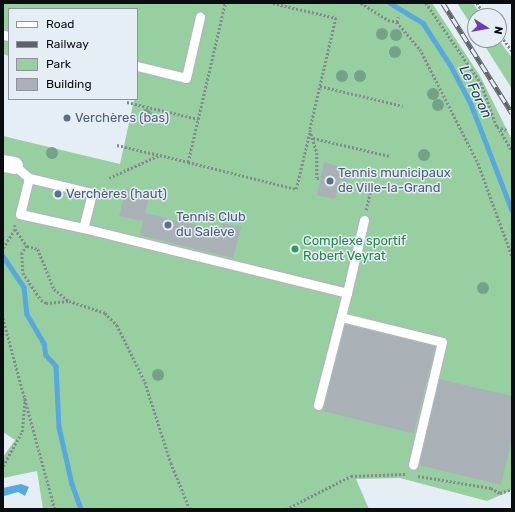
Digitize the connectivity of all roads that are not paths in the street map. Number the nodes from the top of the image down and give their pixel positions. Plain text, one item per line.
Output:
1 (200, 17) dead end
2 (138, 66) edge
3 (8, 164) edge
4 (29, 178) junction
5 (364, 220) road end
6 (83, 228) junction
7 (347, 293) junction
8 (342, 317) junction
9 (318, 405) dead end
10 (413, 465) dead end

1 - 2 lane
3 - 4 lane
4 - 6 lane
4 - 6 lane
5 - 7 lane
6 - 7 lane
7 - 8 lane
8 - 9 lane
8 - 10 lane

